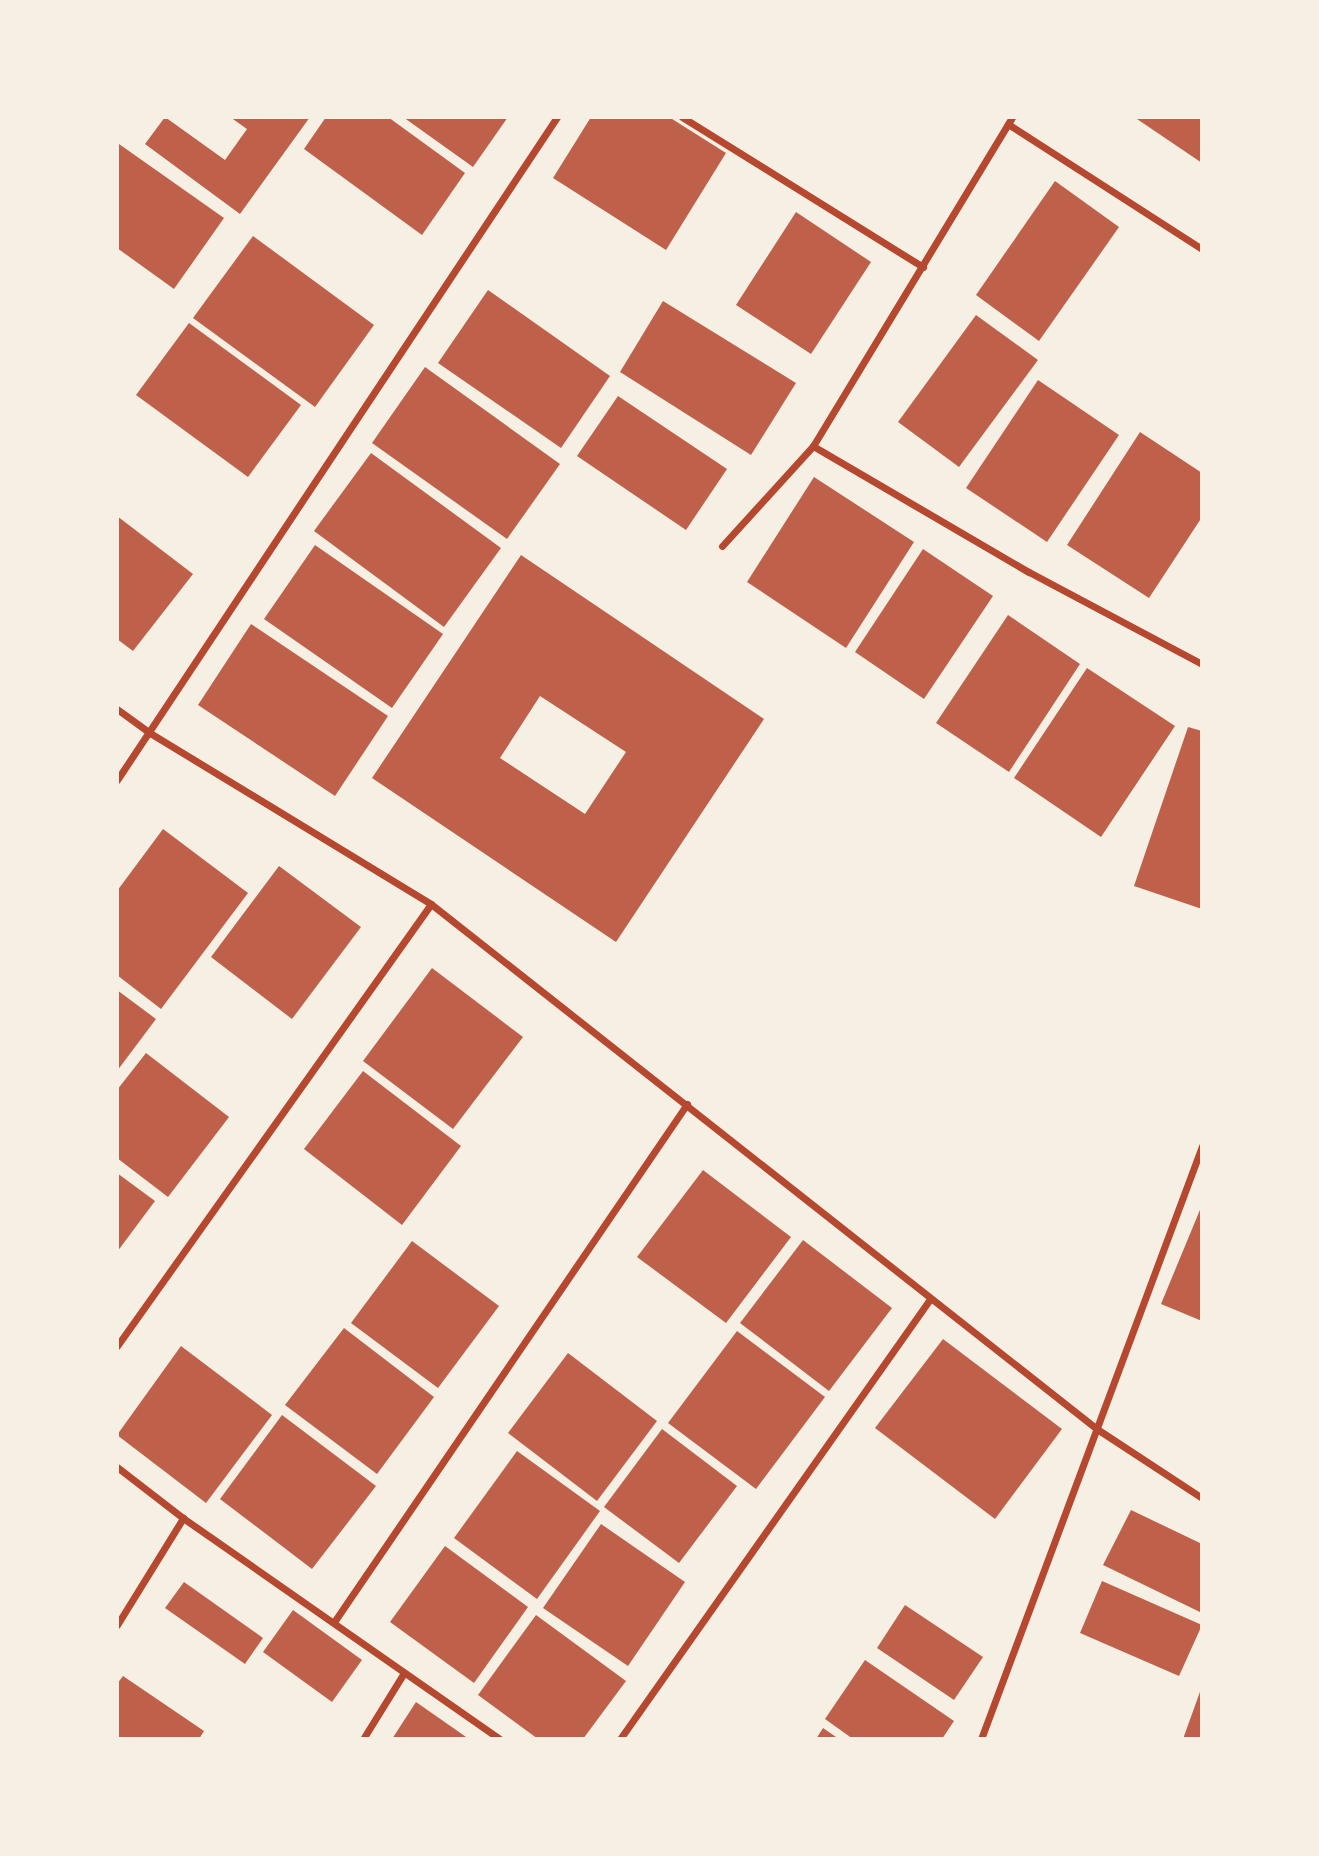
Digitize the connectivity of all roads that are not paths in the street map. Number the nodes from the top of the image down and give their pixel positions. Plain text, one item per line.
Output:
1 (557, 117) edge
2 (682, 117) edge
3 (1010, 120) edge
4 (1202, 249) edge
5 (923, 267) junction
6 (813, 446) junction
7 (722, 546) dead end
8 (1202, 664) edge
9 (117, 709) edge
10 (150, 733) junction
11 (117, 780) edge
12 (431, 904) junction
13 (687, 1104) junction
14 (1202, 1146) edge
15 (930, 1299) junction
16 (117, 1346) edge
17 (1097, 1429) junction
18 (117, 1467) edge
19 (1202, 1499) edge
20 (183, 1518) junction
21 (334, 1622) junction
22 (117, 1625) edge
23 (404, 1673) junction
24 (363, 1739) edge
25 (500, 1739) edge
26 (620, 1739) edge
27 (981, 1739) edge

1 - 10 street
2 - 5 street
3 - 4 street
3 - 5 street
5 - 6 street
6 - 7 street
6 - 8 street
9 - 10 street
10 - 11 street
10 - 12 street
12 - 13 street
12 - 16 street
13 - 15 street
13 - 21 street
14 - 17 street
15 - 17 street
15 - 26 street
17 - 19 street
17 - 27 street
18 - 20 street
20 - 21 street
20 - 22 street
21 - 23 street
23 - 24 street
23 - 25 street

